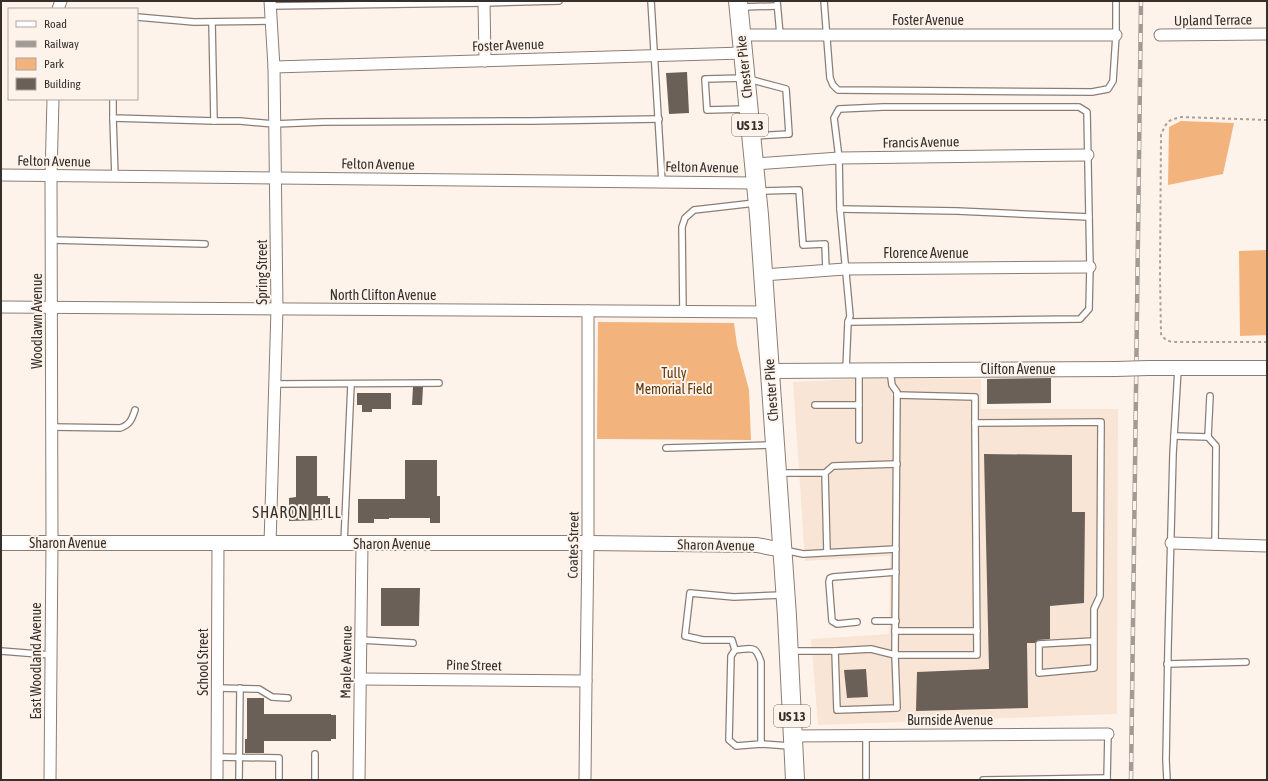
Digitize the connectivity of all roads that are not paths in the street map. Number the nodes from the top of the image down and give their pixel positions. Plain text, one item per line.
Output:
1 (559, 1) edge
2 (651, 1) edge
3 (824, 1) edge
4 (1116, 1) edge
5 (484, 2) edge
6 (777, 3) edge
7 (270, 4) edge
8 (739, 4) edge
9 (138, 17) edge
10 (271, 21) junction
11 (212, 22) junction
12 (1267, 34) edge
13 (741, 35) junction
14 (780, 35) junction
15 (826, 35) junction
16 (1116, 35) junction
17 (1160, 35) dead end
18 (743, 53) junction
19 (654, 56) junction
20 (485, 61) junction
21 (274, 67) junction
22 (745, 78) junction
23 (53, 100) edge
24 (113, 100) edge
25 (748, 109) junction
26 (113, 118) junction
27 (659, 119) junction
28 (214, 121) junction
29 (274, 124) junction
30 (751, 136) junction
31 (1088, 155) junction
32 (839, 158) junction
33 (754, 164) junction
34 (1, 176) edge
35 (52, 176) junction
36 (115, 177) junction
37 (276, 178) junction
38 (662, 182) junction
39 (756, 192) junction
40 (840, 209) junction
41 (1088, 217) junction
42 (52, 240) junction
43 (205, 244) dead end
44 (1090, 267) junction
45 (845, 269) junction
46 (826, 270) junction
47 (763, 275) junction
48 (1, 307) edge
49 (52, 308) junction
50 (277, 309) junction
51 (588, 311) junction
52 (683, 312) junction
53 (766, 312) junction
54 (848, 322) junction
55 (1178, 368) junction
56 (1267, 368) edge
57 (853, 370) junction
58 (890, 370) junction
59 (770, 371) junction
60 (439, 383) dead end
61 (275, 384) junction
62 (351, 384) junction
63 (897, 395) junction
64 (1210, 396) dead end
65 (815, 405) dead end
66 (859, 405) junction
67 (135, 410) dead end
68 (975, 423) junction
69 (52, 427) junction
70 (1174, 436) junction
71 (1208, 437) junction
72 (859, 440) dead end
73 (775, 445) junction
74 (666, 448) dead end
75 (897, 464) junction
76 (777, 473) junction
77 (825, 473) junction
78 (1, 543) edge
79 (52, 543) junction
80 (218, 543) junction
81 (588, 543) junction
82 (1170, 543) junction
83 (270, 544) junction
84 (344, 544) junction
85 (362, 544) junction
86 (1215, 545) junction
87 (1267, 546) edge
88 (896, 549) junction
89 (782, 550) junction
90 (827, 552) junction
91 (896, 572) junction
92 (785, 595) junction
93 (875, 621) dead end
94 (896, 621) junction
95 (857, 622) dead end
96 (895, 631) junction
97 (977, 631) junction
98 (362, 640) junction
99 (1094, 641) junction
100 (413, 643) dead end
101 (736, 650) junction
102 (1, 651) edge
103 (789, 651) junction
104 (835, 651) junction
105 (895, 654) junction
106 (51, 655) junction
107 (1246, 662) dead end
108 (1168, 664) junction
109 (361, 679) junction
110 (586, 681) junction
111 (218, 688) junction
112 (240, 688) junction
113 (288, 698) dead end
114 (1108, 734) joint
115 (866, 736) junction
116 (793, 741) junction
117 (761, 744) junction
118 (315, 754) dead end
119 (217, 758) junction
120 (239, 758) junction
121 (1107, 779) edge
122 (50, 780) edge
123 (217, 780) edge
124 (238, 780) edge
125 (279, 780) edge
126 (315, 780) edge
127 (359, 780) edge
128 (585, 780) edge
129 (795, 780) edge
130 (866, 780) edge
131 (984, 780) edge
132 (1168, 780) edge

1 - 5 lane
2 - 19 lane
3 - 15 lane
4 - 16 lane
5 - 7 lane
5 - 20 street
6 - 8 lane
6 - 14 lane
7 - 10 street, Spring Street
8 - 13 main road, Chester Pike / US 13
9 - 11 lane
10 - 11 lane
10 - 21 street, Spring Street
11 - 28 lane
12 - 17 street, Upland Terrace
13 - 14 street, Foster Avenue
13 - 18 main road, Chester Pike / US 13
14 - 15 street, Foster Avenue
15 - 16 street, Foster Avenue
15 - 16 lane
18 - 19 street, Foster Avenue
18 - 22 main road, Chester Pike / US 13
19 - 20 street, Foster Avenue
19 - 27 lane
20 - 21 street, Foster Avenue
21 - 29 street, Spring Street
22 - 25 main road, Chester Pike / US 13
22 - 25 lane
22 - 30 lane
23 - 35 street, Woodlawn Avenue
24 - 26 lane
25 - 30 main road, Chester Pike / US 13
26 - 28 lane
26 - 36 lane
27 - 29 lane
27 - 38 lane
28 - 29 lane
29 - 37 street, Spring Street
30 - 33 main road, Chester Pike / US 13
31 - 32 street, Francis Avenue
31 - 32 lane
31 - 41 lane
32 - 33 street, Francis Avenue
32 - 40 lane
33 - 39 main road, Chester Pike / US 13
34 - 35 street, Felton Avenue
35 - 36 street, Felton Avenue
35 - 42 street, Woodlawn Avenue
36 - 37 street, Felton Avenue
37 - 38 street, Felton Avenue
37 - 50 street, Spring Street
38 - 39 street, Felton Avenue
39 - 46 lane
39 - 47 main road, Chester Pike / US 13
39 - 52 lane
40 - 41 lane
40 - 45 lane
41 - 44 lane
42 - 43 lane
42 - 49 street, Woodlawn Avenue
44 - 45 street, Florence Avenue
44 - 54 lane
45 - 46 street, Florence Avenue
45 - 54 lane
46 - 47 street, Florence Avenue
47 - 53 main road, Chester Pike / US 13
48 - 49 street, North Clifton Avenue
49 - 50 street, North Clifton Avenue
49 - 69 street, Woodlawn Avenue
50 - 51 street, North Clifton Avenue
50 - 61 street, Spring Street
51 - 52 street, North Clifton Avenue
51 - 81 street, Coates Street
52 - 53 street, North Clifton Avenue
53 - 59 main road, Chester Pike / US 13
54 - 57 lane
55 - 56 street, Clifton Avenue
55 - 58 street, Clifton Avenue, bridge
55 - 70 lane
57 - 58 street, Clifton Avenue
57 - 59 street, Clifton Avenue
57 - 66 lane
58 - 63 lane
59 - 73 main road, Chester Pike / US 13
60 - 62 lane
61 - 62 lane
61 - 83 street, Spring Street
62 - 84 lane
63 - 68 lane
63 - 75 lane
64 - 71 lane
65 - 66 lane
66 - 72 lane
67 - 69 lane
68 - 97 lane
68 - 99 lane
69 - 79 street, Woodlawn Avenue
70 - 71 lane
70 - 82 lane
71 - 86 lane
73 - 74 lane
73 - 76 main road, Chester Pike / US 13
75 - 77 lane
75 - 88 lane
76 - 77 lane
76 - 89 main road, Chester Pike / US 13
77 - 90 lane
78 - 79 street, Sharon Avenue
79 - 80 street, Sharon Avenue
79 - 106 street, East Woodland Avenue
80 - 83 street, Sharon Avenue
80 - 111 street, School Street
81 - 85 street, Sharon Avenue
81 - 89 street, Sharon Avenue
81 - 110 street, Coates Street
82 - 86 street
82 - 108 lane
83 - 84 street, Sharon Avenue
84 - 85 street, Sharon Avenue
85 - 98 street, Maple Avenue
86 - 87 street
88 - 90 lane
88 - 91 lane
89 - 90 lane
89 - 92 main road, Chester Pike / US 13
91 - 94 lane
91 - 95 lane
92 - 101 lane
92 - 103 main road, Chester Pike / US 13
93 - 94 lane
94 - 96 lane
96 - 97 lane
96 - 105 lane
97 - 105 lane
98 - 100 lane
98 - 109 street, Maple Avenue
99 - 99 lane
101 - 117 lane
101 - 117 lane
102 - 106 lane
103 - 104 lane
103 - 116 main road, Chester Pike / US 13
104 - 105 lane
104 - 105 lane
106 - 122 street, East Woodland Avenue
107 - 108 lane
108 - 132 lane
109 - 110 street, Pine Street
109 - 127 street, Maple Avenue
110 - 128 street, Coates Street
111 - 112 lane
111 - 119 street, School Street
112 - 113 lane
112 - 120 lane
114 - 115 street, Burnside Avenue
114 - 121 lane
115 - 116 street, Burnside Avenue
115 - 130 lane
116 - 117 lane
116 - 129 main road, Chester Pike / US 13
118 - 126 lane
119 - 120 lane
119 - 123 street, School Street
120 - 124 lane
120 - 125 lane
121 - 131 lane

